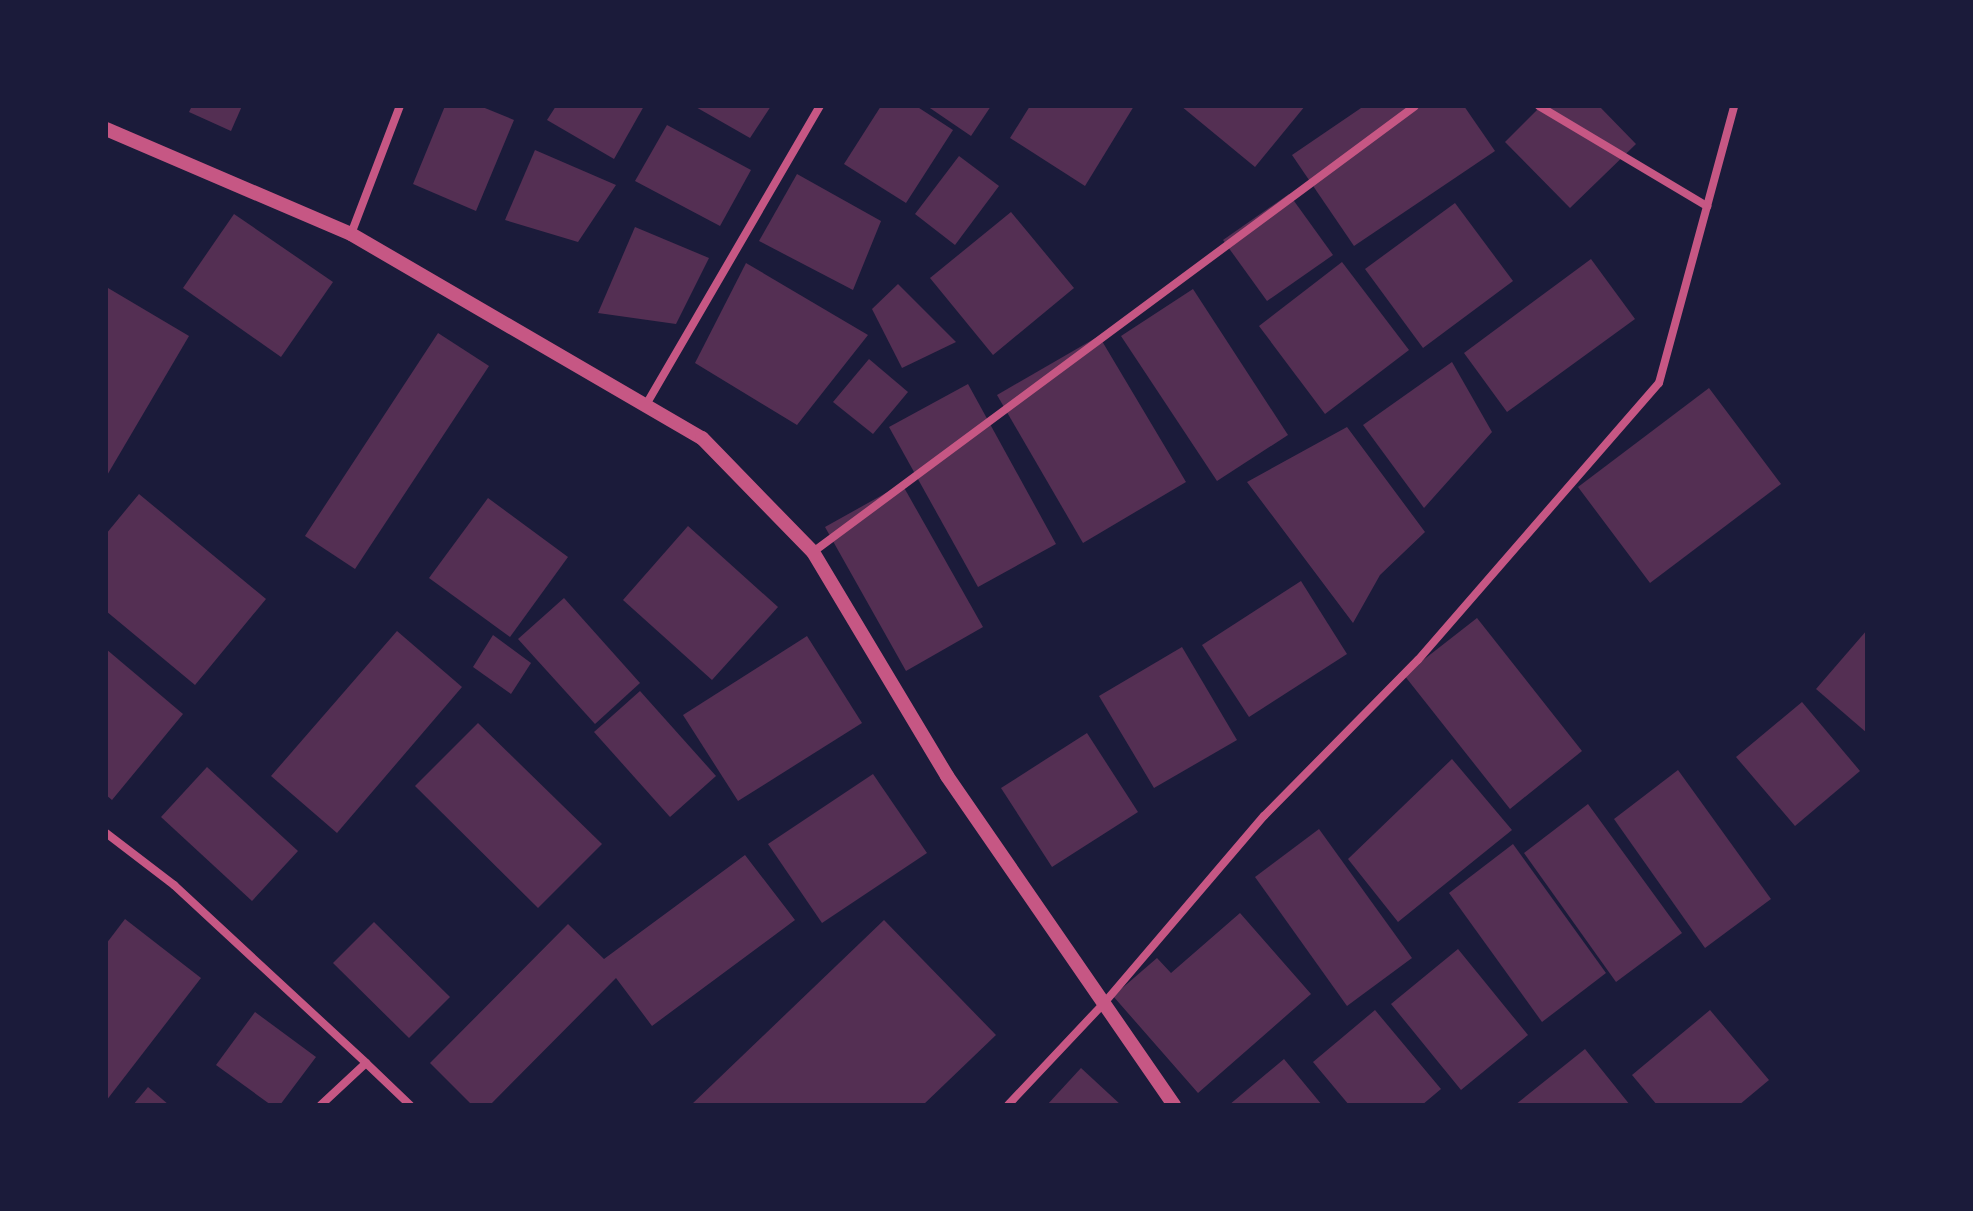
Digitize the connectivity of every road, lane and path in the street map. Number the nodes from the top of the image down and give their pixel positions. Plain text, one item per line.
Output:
1 (400, 106) edge
2 (820, 106) edge
3 (1415, 106) edge
4 (1539, 106) edge
5 (1734, 106) edge
6 (106, 129) edge
7 (1707, 206) junction
8 (351, 234) junction
9 (647, 403) junction
10 (813, 552) junction
11 (106, 833) edge
12 (1105, 1002) junction
13 (366, 1063) junction
14 (321, 1105) edge
15 (410, 1105) edge
16 (1008, 1105) edge
17 (1174, 1105) edge

1 - 8 street
2 - 9 street
3 - 10 street
4 - 7 street
5 - 7 street
6 - 8 street
7 - 12 street
8 - 9 street
9 - 10 street
10 - 12 street
11 - 13 street
12 - 16 street
12 - 17 street
13 - 14 street
13 - 15 street

